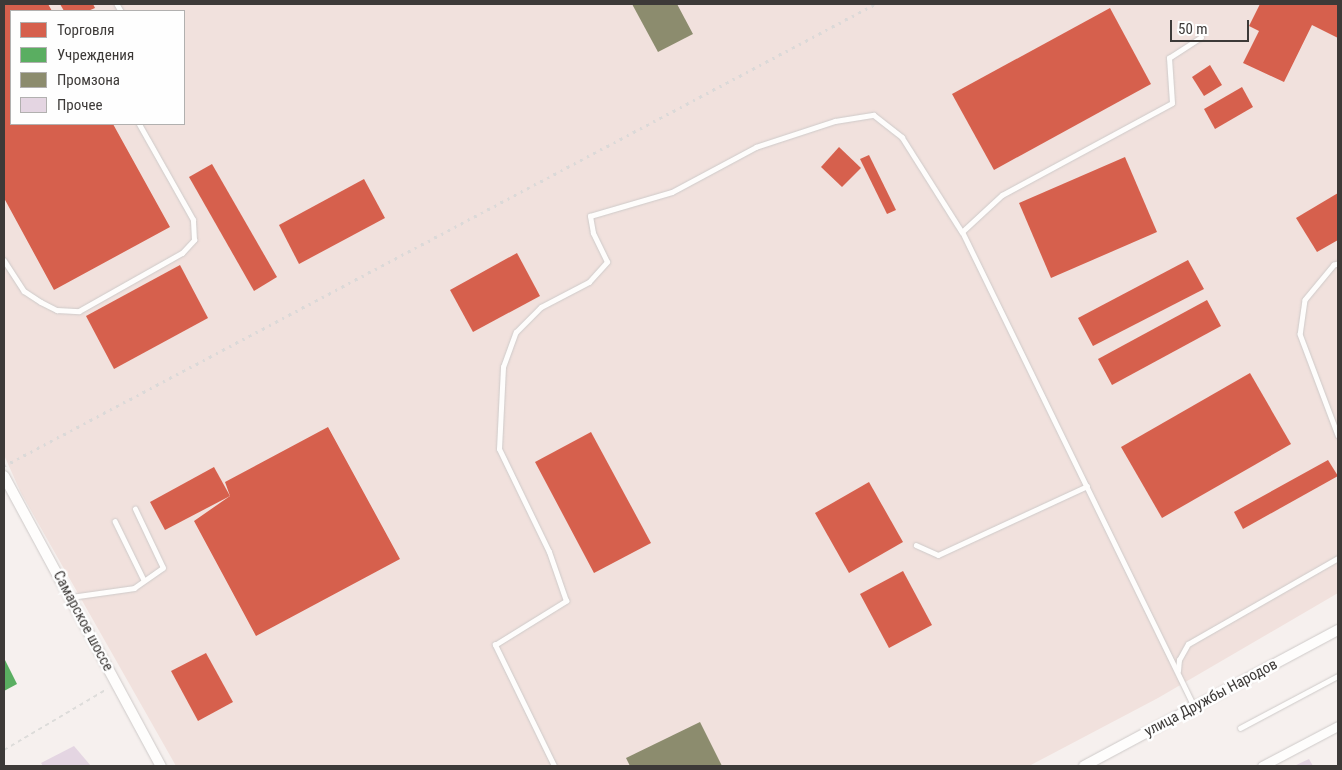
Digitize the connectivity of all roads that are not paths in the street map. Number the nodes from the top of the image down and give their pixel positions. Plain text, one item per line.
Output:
1 (1201, 37) dead end
2 (140, 125) edge
3 (962, 232) junction
4 (4, 260) edge
5 (1338, 264) edge
6 (1338, 435) edge
7 (4, 476) edge
8 (1087, 486) junction
9 (135, 509) dead end
10 (115, 522) dead end
11 (916, 545) dead end
12 (1338, 558) edge
13 (144, 580) junction
14 (69, 597) junction
15 (1338, 630) edge
16 (1178, 673) junction
17 (1338, 676) edge
18 (1194, 707) junction
19 (1338, 726) edge
20 (1240, 728) dead end
21 (161, 766) edge
22 (554, 766) edge
23 (1084, 766) edge
24 (1262, 766) edge

1 - 3 lane
2 - 4 lane
3 - 8 lane
3 - 22 lane
5 - 6 lane
7 - 14 street, Самарское шоссе
8 - 11 lane
8 - 16 lane
9 - 13 lane
10 - 13 lane
12 - 16 lane
13 - 14 lane
14 - 21 street, Самарское шоссе
15 - 18 street, улица Дружбы Народов
16 - 18 lane
17 - 20 lane
18 - 23 street, улица Дружбы Народов
19 - 24 street

